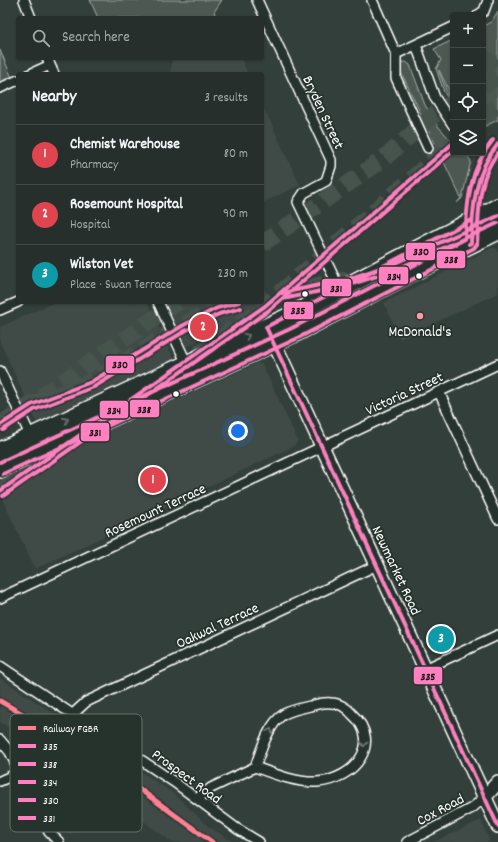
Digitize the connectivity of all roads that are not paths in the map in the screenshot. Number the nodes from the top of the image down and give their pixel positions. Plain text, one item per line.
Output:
1 (24, 0) edge
2 (257, 0) edge
3 (372, 0) edge
4 (488, 0) edge
5 (481, 12) edge
6 (31, 16) edge
7 (450, 28) edge
8 (416, 45) junction
9 (396, 54) junction
10 (48, 62) edge
11 (33, 72) edge
12 (53, 72) edge
13 (16, 81) edge
14 (0, 88) edge
15 (450, 120) edge
16 (428, 148) dead end
17 (486, 153) edge
18 (498, 197) edge
19 (485, 213) edge
20 (498, 231) edge
21 (471, 243) junction
22 (340, 290) junction
23 (16, 303) edge
24 (159, 304) edge
25 (0, 310) edge
26 (266, 327) junction
27 (274, 343) junction
28 (187, 364) junction
29 (498, 364) edge
30 (0, 371) edge
31 (439, 392) junction
32 (31, 437) junction
33 (322, 447) junction
34 (0, 451) edge
35 (38, 452) junction
36 (0, 469) edge
37 (498, 519) edge
38 (377, 565) junction
39 (0, 598) edge
40 (498, 635) edge
41 (0, 666) edge
42 (425, 669) junction
43 (73, 714) joint
44 (0, 740) edge
45 (10, 752) edge
46 (142, 762) edge
47 (255, 767) junction
48 (10, 776) edge
49 (0, 781) edge
50 (498, 782) edge
51 (485, 797) junction
52 (196, 799) junction
53 (498, 826) edge
54 (50, 832) edge
55 (412, 841) edge
56 (59, 842) edge
57 (259, 842) edge

1 - 6 street
2 - 22 street, Bryden Street
3 - 9 street
4 - 5 street
7 - 8 street
8 - 9 street
8 - 15 street
9 - 16 street
10 - 11 street
10 - 12 street
13 - 14 street
17 - 19 street
18 - 19 highway
19 - 21 street
19 - 22 highway
20 - 21 highway
21 - 27 highway
22 - 26 highway
23 - 25 street
24 - 28 street
26 - 27 main road, Newmarket Road
28 -> 26 highway
27 - 33 main road, Newmarket Road
27 - 35 highway
32 -> 28 highway
29 - 31 street, Victoria Street
30 - 32 street
31 - 33 street, Victoria Street
31 - 37 street
32 - 34 highway
32 - 35 street
33 - 38 main road, Newmarket Road
33 - 39 street, Rosemount Terrace
35 - 36 highway
38 - 42 main road, Newmarket Road
38 - 43 street, Oakwal Terrace
40 - 42 street
41 - 43 street, Prospect Road
42 - 51 main road, Newmarket Road
44 - 45 street
46 - 52 street, Prospect Road
47 -> 47 street
47 - 52 street
48 - 49 street
50 - 51 main road
51 - 53 main road, Newmarket Road
51 - 55 street, Cox Road
52 - 57 street, Prospect Road
54 - 56 street

